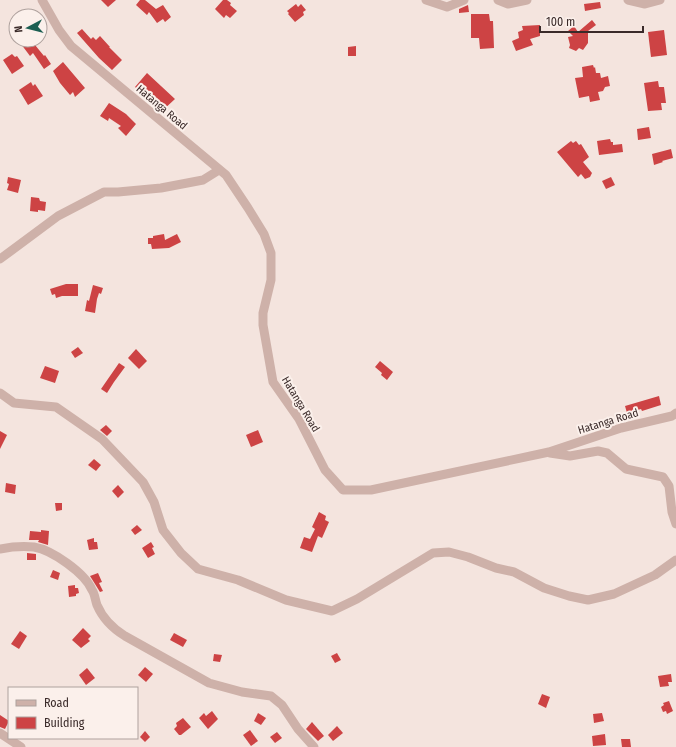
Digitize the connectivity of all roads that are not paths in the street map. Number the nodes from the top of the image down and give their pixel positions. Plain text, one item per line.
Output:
1 (42, 0) edge
2 (426, 0) edge
3 (464, 0) edge
4 (498, 0) edge
5 (527, 0) edge
6 (628, 0) edge
7 (660, 0) edge
8 (219, 170) junction
9 (0, 259) edge
10 (0, 393) edge
11 (676, 413) edge
12 (549, 452) junction
13 (676, 524) edge
14 (0, 549) edge
15 (676, 560) edge
16 (9, 739) edge
17 (21, 747) edge
18 (314, 747) edge

1 - 8 street, Hatanga Road
2 - 3 street
4 - 5 street
6 - 7 street
8 - 9 street
8 - 12 street, Hatanga Road
10 - 15 street
11 - 12 street, Hatanga Road
12 - 13 street
14 - 18 street
16 - 17 street

